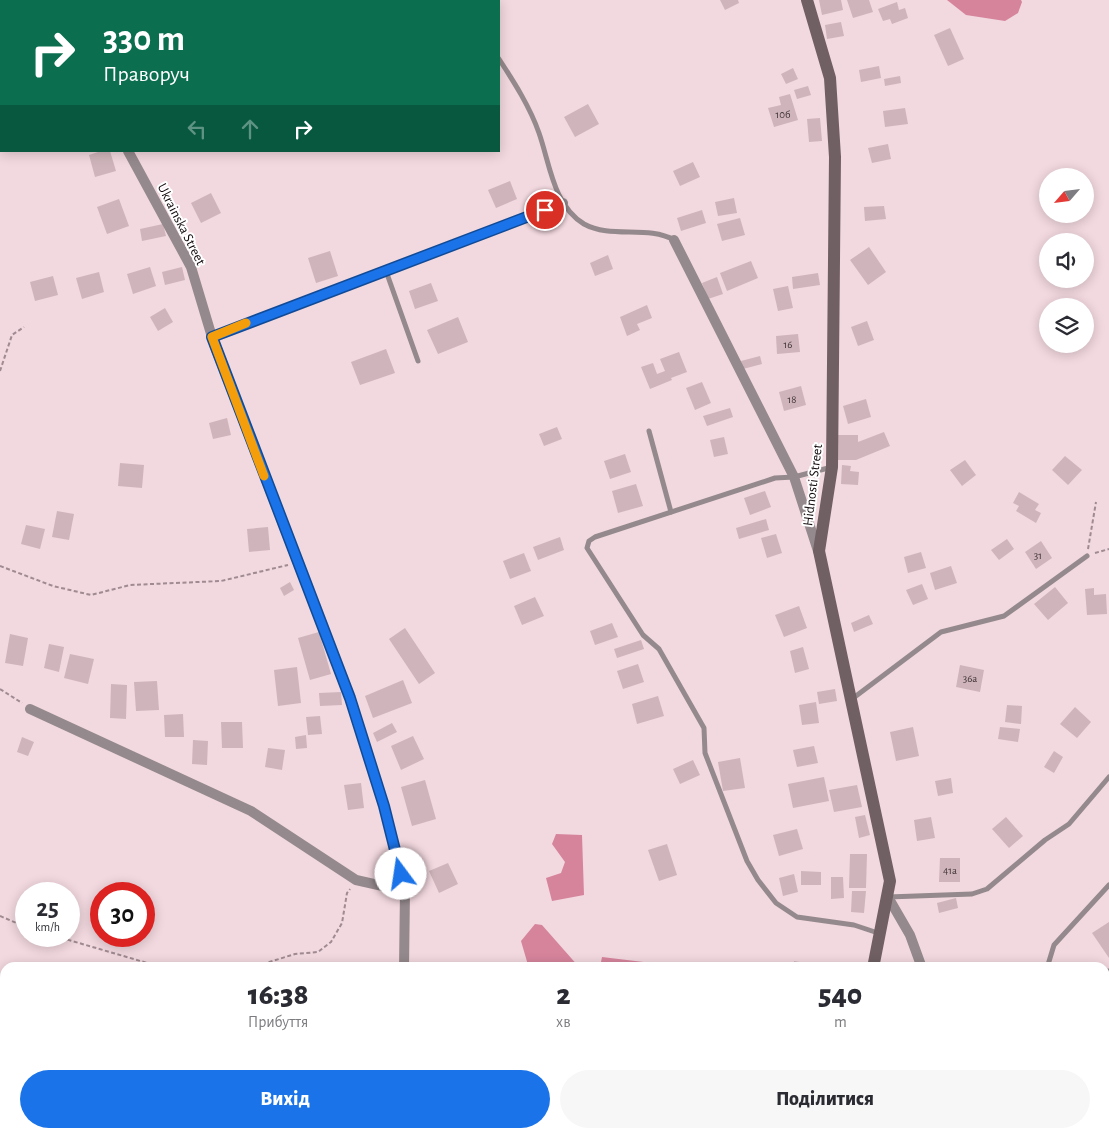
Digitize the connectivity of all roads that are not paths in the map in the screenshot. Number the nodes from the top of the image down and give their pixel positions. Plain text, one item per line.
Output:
1 (807, 0) edge
2 (500, 61) edge
3 (129, 152) edge
4 (563, 203) junction
5 (674, 240) joint
6 (386, 270) junction
7 (212, 337) junction
8 (418, 361) dead end
9 (649, 431) dead end
10 (832, 467) junction
11 (794, 477) junction
12 (671, 512) junction
13 (819, 552) junction
14 (1087, 556) road end
15 (850, 700) junction
16 (30, 708) road end
17 (1109, 777) edge
18 (1109, 884) edge
19 (405, 891) junction
20 (888, 897) junction
21 (879, 933) junction
22 (404, 962) edge
23 (874, 962) edge
24 (920, 962) edge
25 (1049, 962) edge

1 - 10 street, Hidnosti Street
2 - 4 lane
3 - 7 street, Ukrainska Street
4 - 5 lane
4 - 6 street
5 - 11 street
6 - 7 street
6 - 8 lane
7 - 19 street, Ukrainska Street
9 - 12 lane
10 - 11 lane
10 - 13 street, Hidnosti Street
11 - 12 lane
11 - 13 street
12 - 21 lane
13 - 15 street, Hidnosti Street
14 - 15 lane
15 - 20 street, Hidnosti Street
16 - 19 street
17 - 20 lane
18 - 25 lane
19 - 22 street, Ukrainska Street
20 - 21 street, Hidnosti Street
20 - 24 street
21 - 23 street, Hidnosti Street

